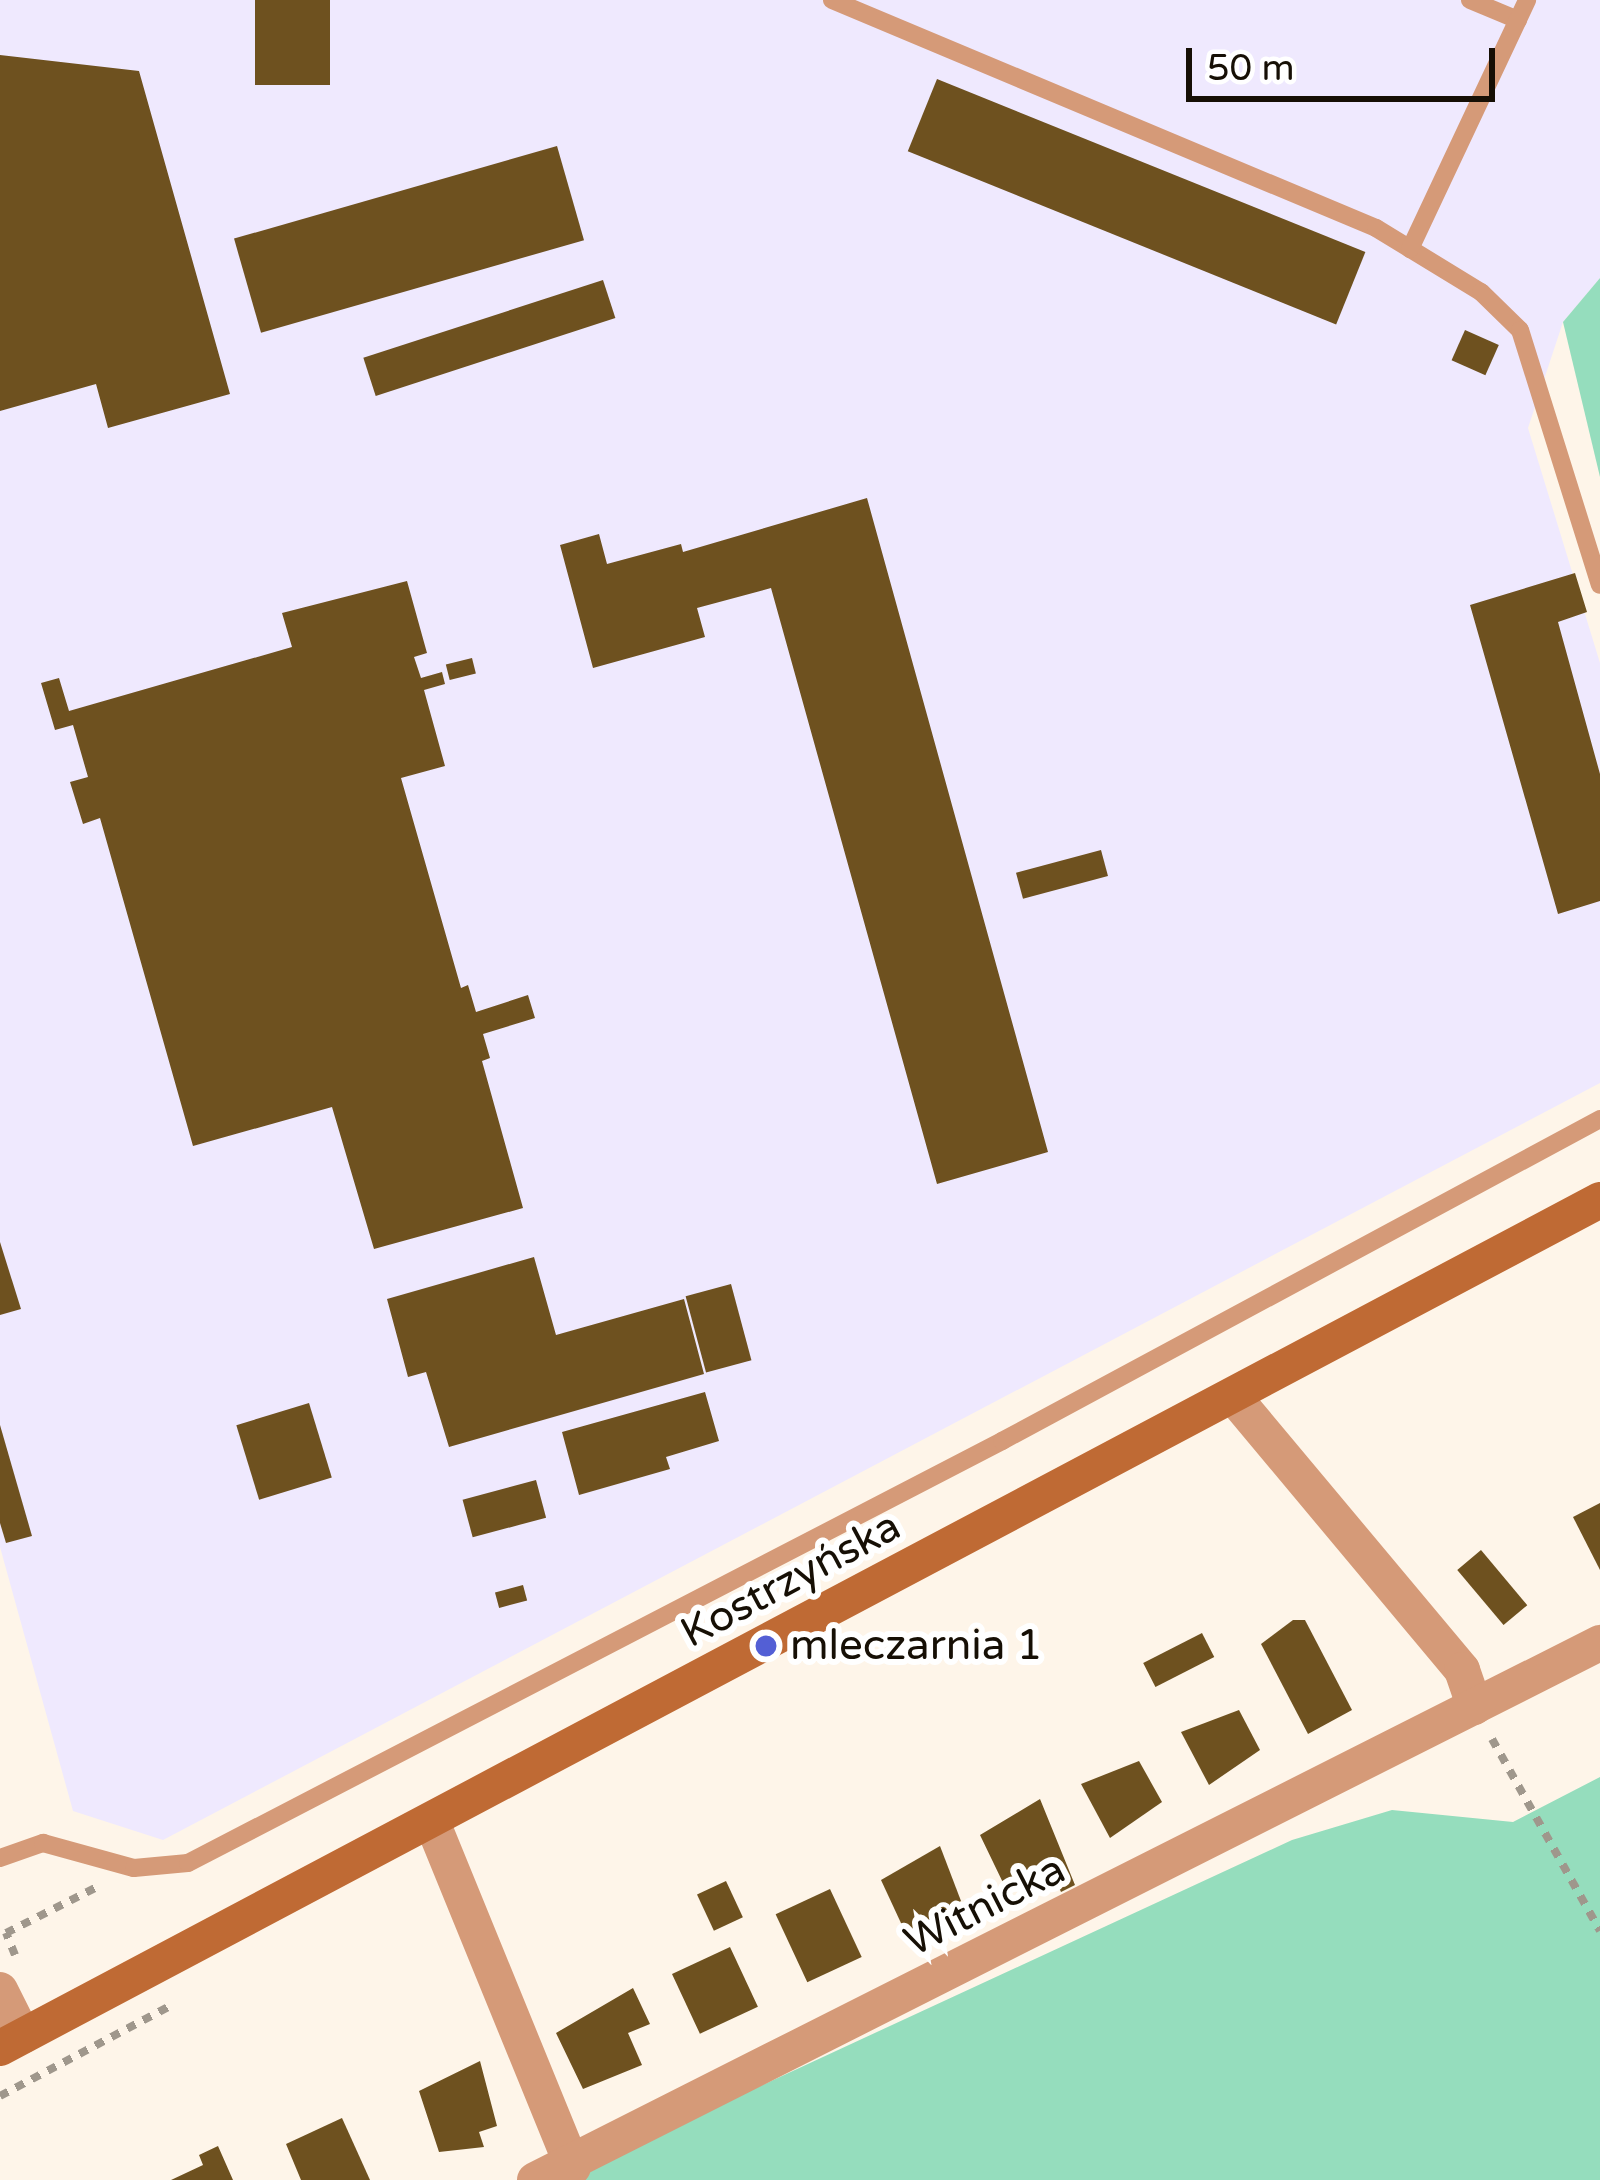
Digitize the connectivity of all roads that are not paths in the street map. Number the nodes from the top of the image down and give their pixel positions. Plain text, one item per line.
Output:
1 (832, 0) edge
2 (1470, 0) edge
3 (1527, 0) edge
4 (1518, 20) junction
5 (1409, 249) junction
6 (1600, 585) edge
7 (1600, 1119) edge
8 (1600, 1200) edge
9 (1233, 1396) junction
10 (1600, 1643) edge
11 (1475, 1707) junction
12 (431, 1822) junction
13 (0, 1858) edge
14 (0, 1990) edge
15 (11, 2042) edge
16 (573, 2167) junction
17 (535, 2180) edge

1 - 5 lane
2 - 4 lane
3 - 4 lane
4 - 5 lane
5 - 6 lane
7 - 13 lane
8 - 9 main road, Kostrzyńska
9 - 11 street
9 - 12 main road, Kostrzyńska
10 - 11 street, Witnicka
11 - 16 street, Witnicka
12 - 15 main road, Kostrzyńska
12 - 16 street
14 - 15 street, Kostrzyńska
16 - 17 street, Witnicka

